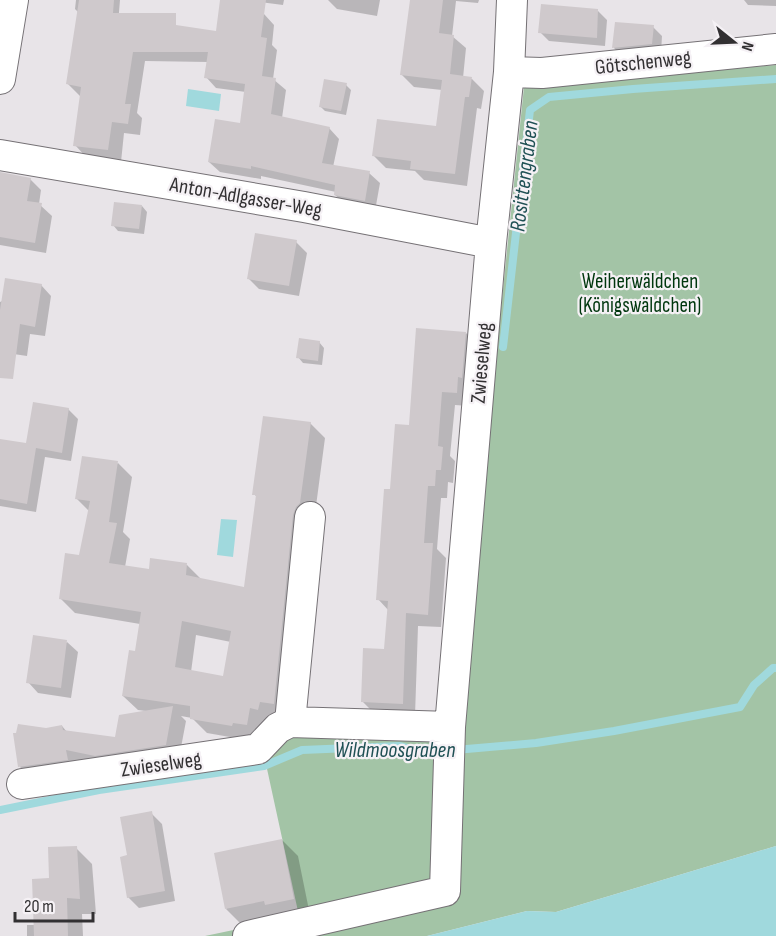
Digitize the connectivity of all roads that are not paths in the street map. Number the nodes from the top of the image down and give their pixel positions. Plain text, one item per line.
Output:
1 (14, 0) edge
2 (512, 0) edge
3 (776, 50) edge
4 (509, 72) junction
5 (0, 79) edge
6 (0, 155) edge
7 (491, 243) junction
8 (310, 517) dead end
9 (290, 722) junction
10 (449, 743) junction
11 (22, 784) dead end
12 (248, 936) edge

1 - 5 street
2 - 4 street, Zwieselweg
3 - 4 street, Götschenweg
4 - 7 street, Zwieselweg
6 - 7 street, Anton-Adlgasser-Weg
7 - 10 street, Zwieselweg
8 - 9 street
9 - 10 street
9 - 11 street, Zwieselweg
10 - 12 street, Zwieselweg

